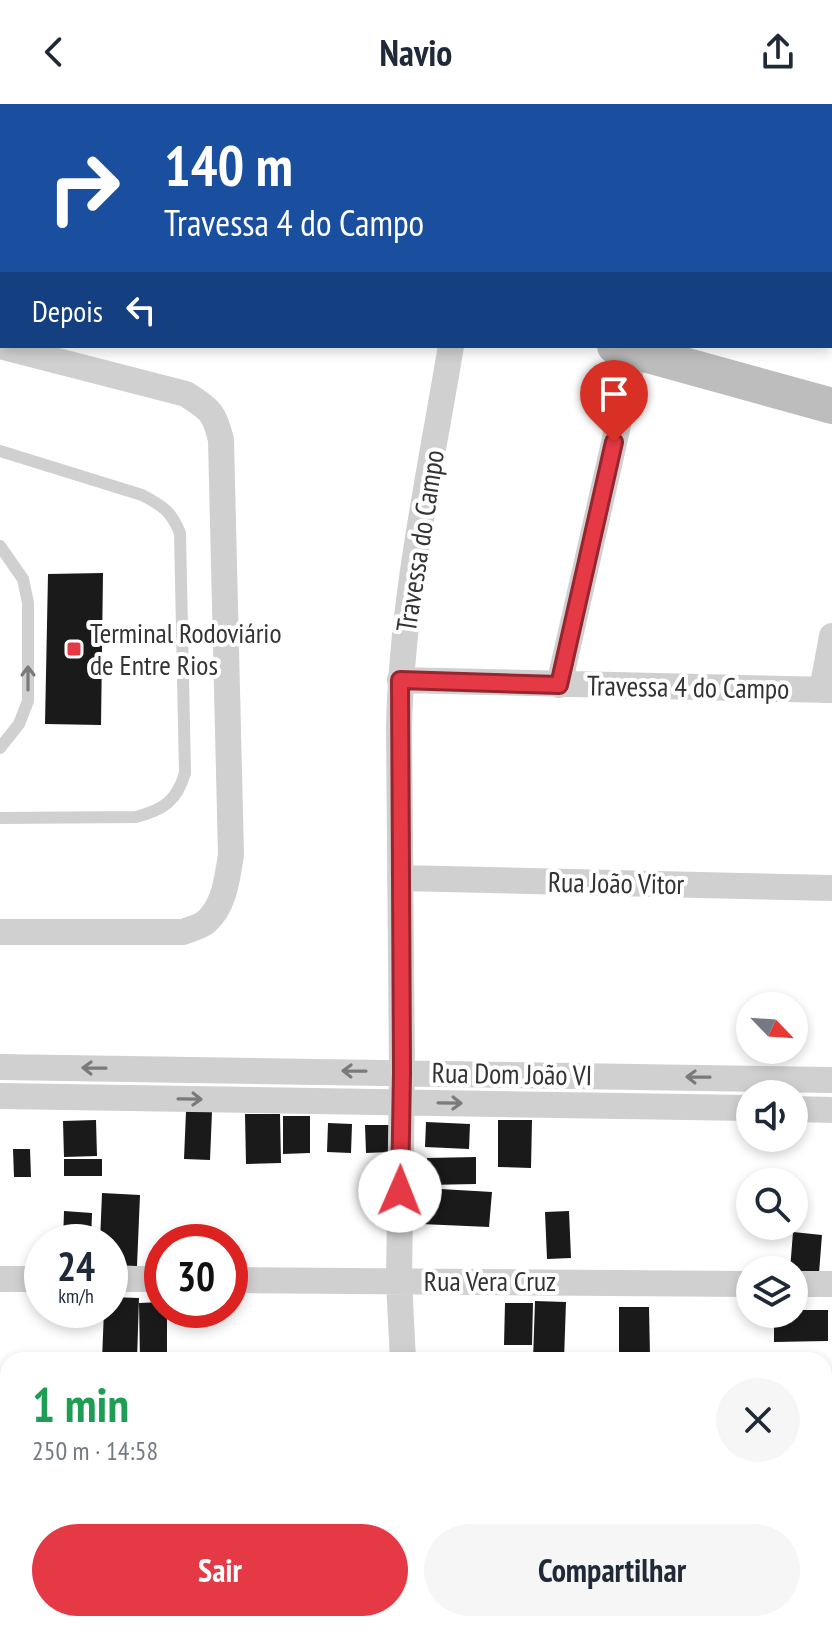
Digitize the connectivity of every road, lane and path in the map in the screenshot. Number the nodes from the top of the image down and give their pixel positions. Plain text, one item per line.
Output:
1 (8, 348) edge
2 (451, 348) edge
3 (628, 348) edge
4 (832, 406) edge
5 (0, 451) edge
6 (0, 546) edge
7 (832, 636) edge
8 (400, 680) junction
9 (559, 685) junction
10 (827, 690) edge
11 (0, 748) edge
12 (0, 818) edge
13 (400, 878) junction
14 (832, 888) edge
15 (0, 932) edge
16 (0, 1067) edge
17 (402, 1072) junction
18 (832, 1080) edge
19 (0, 1096) edge
20 (401, 1102) junction
21 (736, 1108) edge
22 (808, 1109) edge
23 (832, 1110) edge
24 (0, 1279) edge
25 (24, 1279) edge
26 (248, 1280) edge
27 (399, 1281) junction
28 (736, 1284) edge
29 (808, 1284) edge
30 (832, 1284) edge
31 (403, 1352) edge

1 - 15 street
2 - 8 street, Travessa do Campo
3 - 4 main road
3 - 9 street
5 - 12 lane
11 -> 6 lane
7 - 10 street
8 - 9 street, Travessa 4 do Campo
8 - 13 street, Travessa do Campo
9 - 10 street, Travessa 4 do Campo
13 - 14 street, Rua João Vitor
13 - 17 street, Travessa do Campo
17 -> 16 street, Rua Dom João VI
18 -> 17 street, Rua Dom João VI
17 - 20 street, Travessa do Campo
19 -> 20 street, Rua Dom João VI
20 -> 21 street, Rua Dom João VI
20 - 27 street, Travessa do Campo
22 - 23 street
24 - 25 street
26 - 27 street, Rua Vera Cruz
27 - 28 street, Rua Vera Cruz
27 - 31 street, Travessa do Campo
29 - 30 street

